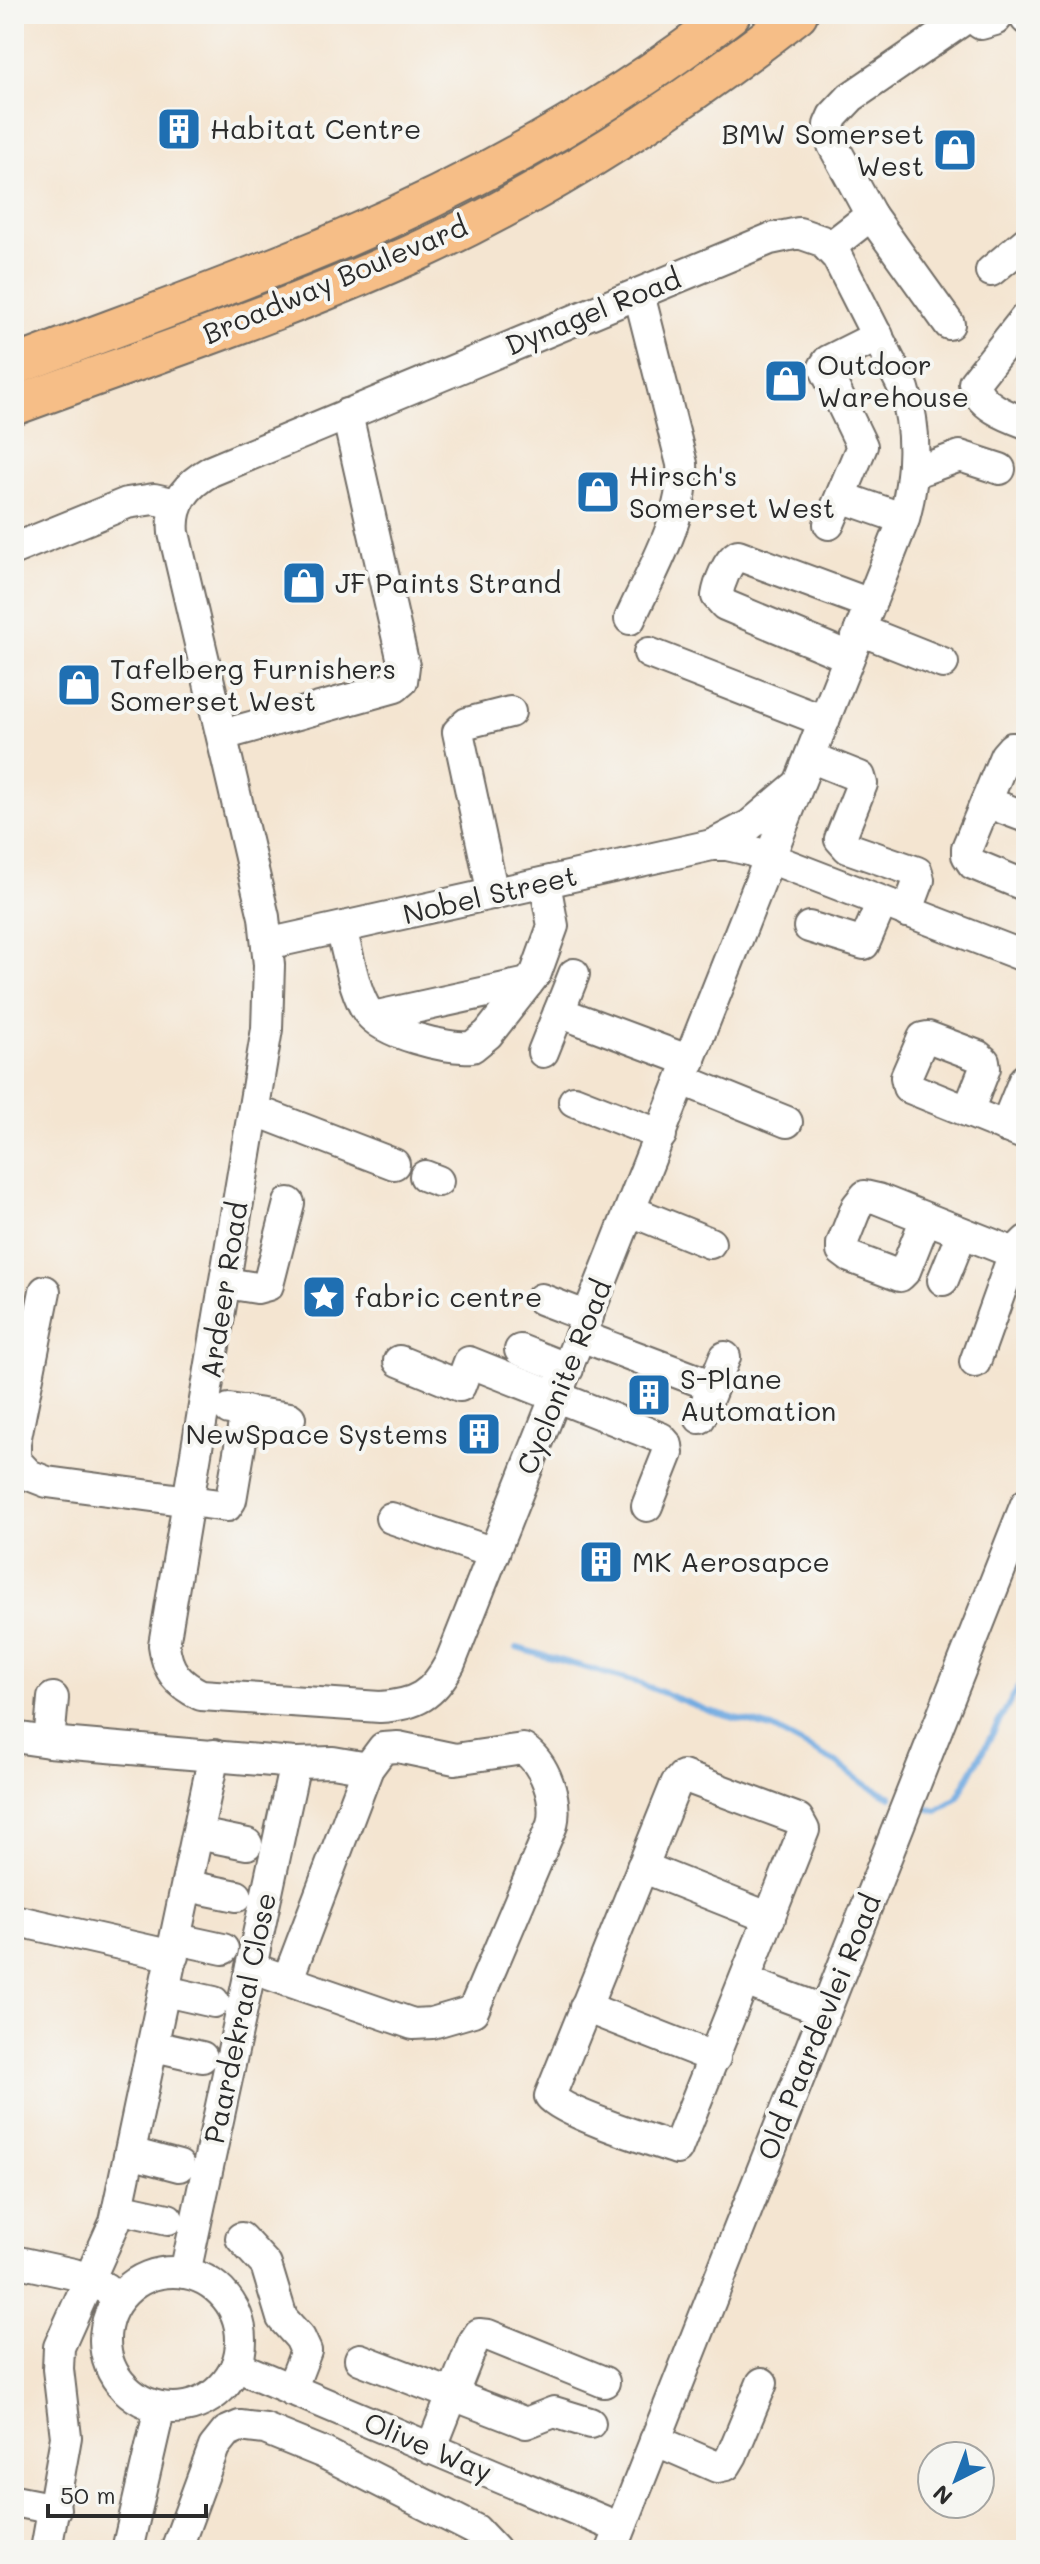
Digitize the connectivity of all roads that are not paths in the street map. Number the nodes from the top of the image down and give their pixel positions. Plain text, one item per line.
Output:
1 (699, 14) edge
2 (731, 14) edge
3 (798, 14) edge
4 (1000, 14) edge
5 (969, 15) edge
6 (653, 71) junction
7 (871, 215) junction
8 (1026, 242) edge
9 (830, 247) junction
10 (991, 271) dead end
11 (639, 294) junction
12 (1026, 317) edge
13 (949, 324) dead end
14 (878, 336) junction
15 (14, 366) edge
16 (14, 406) edge
17 (347, 414) junction
18 (1024, 419) edge
19 (1000, 469) dead end
20 (913, 473) junction
21 (177, 504) junction
22 (904, 519) junction
23 (14, 549) edge
24 (630, 619) dead end
25 (860, 630) junction
26 (649, 653) dead end
27 (943, 663) dead end
28 (510, 712) dead end
29 (824, 721) junction
30 (222, 735) junction
31 (1026, 749) edge
32 (804, 770) junction
33 (986, 802) junction
34 (1026, 817) edge
35 (712, 845) junction
36 (771, 859) junction
37 (545, 883) junction
38 (1026, 886) edge
39 (493, 894) junction
40 (895, 907) junction
41 (809, 927) dead end
42 (341, 929) junction
43 (267, 944) junction
44 (1026, 957) edge
45 (574, 974) dead end
46 (528, 983) junction
47 (559, 1012) junction
48 (373, 1017) junction
49 (543, 1052) dead end
50 (686, 1071) junction
51 (1024, 1080) dead end
52 (574, 1101) dead end
53 (254, 1110) junction
54 (968, 1111) dead end
55 (787, 1122) dead end
56 (1016, 1131) edge
57 (661, 1135) junction
58 (394, 1164) dead end
59 (289, 1203) dead end
60 (631, 1211) junction
61 (926, 1218) dead end
62 (235, 1222) junction
63 (282, 1233) junction
64 (962, 1233) junction
65 (710, 1243) dead end
66 (1020, 1247) edge
67 (943, 1280) dead end
68 (226, 1283) junction
69 (45, 1291) dead end
70 (541, 1299) dead end
71 (584, 1326) junction
72 (520, 1350) dead end
73 (725, 1357) dead end
74 (399, 1361) dead end
75 (975, 1362) dead end
76 (568, 1369) junction
77 (713, 1386) junction
78 (557, 1397) junction
79 (205, 1405) junction
80 (246, 1411) junction
81 (290, 1418) dead end
82 (700, 1418) dead end
83 (16, 1428) edge
84 (14, 1460) edge
85 (189, 1502) junction
86 (1026, 1504) edge
87 (647, 1506) dead end
88 (391, 1518) dead end
89 (494, 1553) junction
90 (220, 1697) joint
91 (53, 1698) dead end
92 (14, 1737) edge
93 (49, 1742) junction
94 (214, 1755) junction
95 (295, 1763) junction
96 (368, 1768) junction
97 (198, 1834) junction
98 (247, 1844) dead end
99 (642, 1867) junction
100 (188, 1886) junction
101 (237, 1896) dead end
102 (770, 1918) junction
103 (14, 1920) edge
104 (175, 1947) junction
105 (223, 1949) dead end
106 (251, 1968) junction
107 (287, 1981) junction
108 (745, 1981) junction
109 (165, 1991) junction
110 (214, 2002) dead end
111 (585, 2007) junction
112 (825, 2011) junction
113 (154, 2046) junction
114 (202, 2057) dead end
115 (715, 2058) junction
116 (130, 2153) junction
117 (179, 2166) dead end
118 (118, 2208) junction
119 (168, 2219) dead end
120 (241, 2238) dead end
121 (14, 2261) edge
122 (185, 2273) junction
123 (89, 2279) junction
124 (120, 2298) junction
125 (360, 2359) dead end
126 (236, 2366) junction
127 (604, 2382) dead end
128 (762, 2383) dead end
129 (291, 2390) junction
130 (452, 2396) junction
131 (160, 2407) junction
132 (339, 2410) junction
133 (590, 2423) dead end
134 (655, 2440) junction
135 (431, 2449) junction
136 (324, 2453) junction
137 (14, 2501) edge
138 (55, 2509) junction
139 (616, 2539) edge
140 (46, 2550) edge
141 (127, 2550) edge
142 (176, 2550) edge
143 (495, 2550) edge

1 - 6 main road
2 - 6 main road, Broadway Boulevard
3 - 16 main road, Broadway Boulevard
4 - 5 street
5 - 7 street
6 - 15 main road, Broadway Boulevard
7 - 9 street
7 - 13 street
8 - 10 street
9 - 11 street, Dynagel Road
9 - 14 street
11 - 17 street, Dynagel Road
11 - 24 street
12 - 18 street
14 - 20 street
14 - 22 street
17 - 21 street, Dynagel Road
17 - 30 street
19 - 20 street
20 - 22 street
21 - 23 street
21 - 30 street
22 - 25 street
25 - 27 street
25 - 29 street
26 - 29 street
28 - 39 street
29 - 32 street
30 - 43 street
31 - 33 street
32 - 35 street, Nobel Street
32 - 36 street
32 - 40 street
33 - 34 street
33 - 38 street
35 - 36 street, Nobel Street
35 - 37 street, Nobel Street
36 - 40 street, Nobel Street
36 - 50 street, Cyclonite Road
37 - 39 street, Nobel Street
37 - 46 street
39 - 42 street, Nobel Street
40 - 41 street
40 - 44 street, Nobel Street
42 - 43 street, Nobel Street
42 - 48 street
43 - 53 street, Ardeer Road
45 - 47 street
46 - 48 street
46 - 48 street
47 - 49 street
47 - 50 street
50 - 55 street
50 - 57 street, Cyclonite Road
51 - 56 street
52 - 57 street
53 - 58 street
53 - 62 street, Ardeer Road
54 - 56 street
57 - 60 street, Cyclonite Road
59 - 63 street
60 - 65 street
60 - 71 street, Cyclonite Road
61 - 64 street
62 - 63 street
62 - 68 street, Ardeer Road
63 - 68 street
64 - 66 street
64 - 67 street
66 - 75 street
68 - 79 street, Ardeer Road
69 - 83 street
70 - 71 street
71 - 76 street, Cyclonite Road
71 - 77 street
72 - 76 street
73 - 77 street
74 - 78 street
76 - 78 street, Cyclonite Road
77 - 82 street
78 - 87 street
78 - 89 street, Cyclonite Road
79 - 80 street
79 - 85 street, Ardeer Road
80 - 81 street
80 - 85 street
83 - 84 street
84 - 85 street
85 - 90 street, Ardeer Road
86 - 112 street, Old Paardevlei Road
88 - 89 street
89 - 90 street, Cyclonite Road
91 - 93 street
92 - 93 street
93 - 94 street
94 - 95 street
94 - 97 street
95 - 96 street
95 - 106 street, Paardekraal Close
96 - 107 street
96 - 107 street
97 - 98 street
97 - 100 street
99 - 102 street
99 - 102 street
99 - 111 street
100 - 101 street
100 - 104 street
102 - 108 street
103 - 104 street
104 - 105 street
104 - 109 street
106 - 107 street
106 - 122 street, Paardekraal Close
108 - 112 street
108 - 115 street
109 - 110 street
109 - 113 street
111 - 115 street
111 - 115 street
112 - 134 street, Old Paardevlei Road
113 - 114 street
113 - 116 street
116 - 117 street
116 - 118 street
118 - 119 street
118 - 123 street
120 - 129 street
121 - 123 street
122 - 124 street
122 - 126 street
123 - 124 street
123 - 138 street
124 - 131 street
125 - 130 street
126 - 129 street, Olive Way
126 - 131 street
127 - 130 street
128 - 134 street
129 - 132 street, Olive Way
130 - 133 street
130 - 135 street
131 - 141 street
132 - 135 street, Olive Way
132 - 136 street
134 - 139 street, Old Paardevlei Road
135 - 139 street, Olive Way
136 - 142 street
136 - 143 street
137 - 138 street
138 - 140 street

